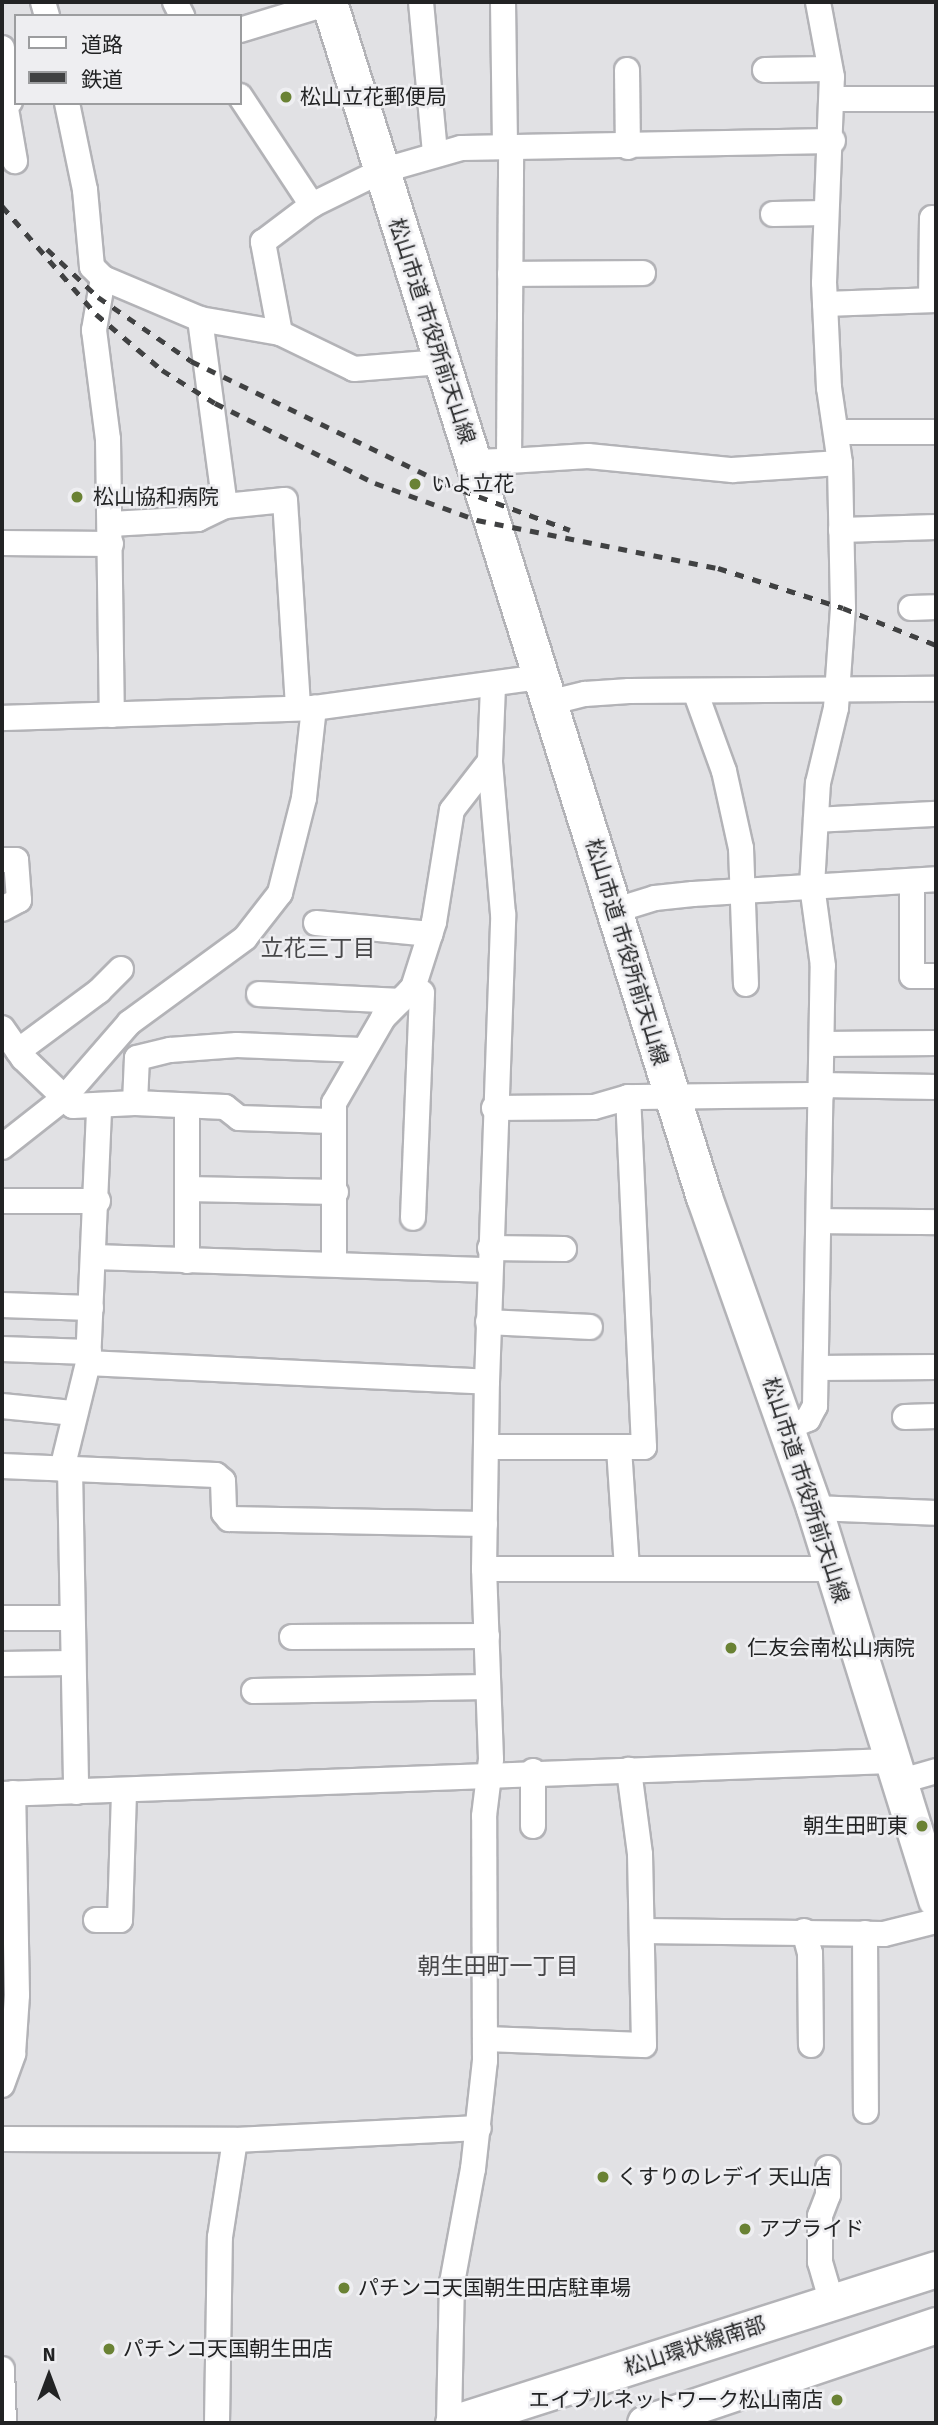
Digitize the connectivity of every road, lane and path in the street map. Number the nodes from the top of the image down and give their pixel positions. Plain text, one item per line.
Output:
1 (421, 2) edge
2 (503, 2) edge
3 (818, 2) edge
4 (329, 3) edge
5 (242, 29) edge
6 (2, 51) edge
7 (830, 69) junction
8 (630, 70) dead end
9 (765, 70) dead end
10 (242, 99) edge
11 (833, 99) junction
12 (936, 99) edge
13 (8, 101) edge
14 (67, 105) edge
15 (833, 141) junction
16 (628, 147) junction
17 (508, 149) junction
18 (435, 154) junction
19 (15, 161) dead end
20 (381, 171) junction
21 (312, 205) junction
22 (826, 213) junction
23 (773, 214) dead end
24 (932, 218) dead end
25 (643, 273) dead end
26 (510, 274) junction
27 (103, 278) junction
28 (934, 300) edge
29 (825, 304) junction
30 (200, 319) junction
31 (279, 333) junction
32 (440, 362) junction
33 (837, 432) junction
34 (936, 432) edge
35 (509, 461) junction
36 (473, 462) junction
37 (840, 463) junction
38 (225, 506) junction
39 (936, 527) edge
40 (841, 530) junction
41 (111, 534) junction
42 (2, 544) edge
43 (936, 607) edge
44 (911, 608) dead end
45 (493, 686) junction
46 (936, 689) edge
47 (544, 690) junction
48 (695, 691) junction
49 (838, 692) junction
50 (306, 708) junction
51 (112, 715) junction
52 (2, 718) edge
53 (490, 761) junction
54 (936, 814) edge
55 (816, 820) junction
56 (2, 860) edge
57 (924, 880) edge
58 (812, 886) junction
59 (746, 891) junction
60 (2, 909) edge
61 (613, 911) junction
62 (316, 923) dead end
63 (430, 933) junction
64 (121, 969) dead end
65 (936, 976) edge
66 (746, 984) dead end
67 (259, 994) dead end
68 (405, 996) junction
69 (2, 1028) edge
70 (822, 1044) junction
71 (936, 1044) edge
72 (362, 1050) junction
73 (18, 1051) junction
74 (936, 1087) edge
75 (821, 1090) junction
76 (628, 1097) junction
77 (672, 1098) junction
78 (63, 1099) junction
79 (135, 1103) junction
80 (99, 1106) junction
81 (187, 1106) junction
82 (494, 1108) junction
83 (331, 1121) junction
84 (2, 1147) edge
85 (187, 1189) junction
86 (336, 1192) junction
87 (2, 1201) edge
88 (98, 1201) junction
89 (413, 1218) dead end
90 (819, 1221) junction
91 (936, 1222) edge
92 (564, 1249) dead end
93 (94, 1257) junction
94 (490, 1259) junction
95 (187, 1261) junction
96 (334, 1264) junction
97 (2, 1305) edge
98 (91, 1308) junction
99 (488, 1322) junction
100 (590, 1327) dead end
101 (2, 1349) edge
102 (89, 1358) junction
103 (936, 1367) edge
104 (816, 1368) junction
105 (486, 1382) junction
106 (2, 1406) edge
107 (74, 1413) junction
108 (936, 1416) edge
109 (905, 1417) dead end
110 (787, 1428) junction
111 (486, 1447) junction
112 (619, 1448) junction
113 (2, 1466) edge
114 (66, 1469) junction
115 (814, 1508) junction
116 (936, 1513) edge
117 (485, 1524) junction
118 (627, 1567) junction
119 (484, 1569) junction
120 (832, 1569) junction
121 (2, 1618) edge
122 (71, 1618) junction
123 (486, 1636) junction
124 (292, 1637) dead end
125 (72, 1663) junction
126 (2, 1664) edge
127 (488, 1687) junction
128 (254, 1691) dead end
129 (629, 1770) junction
130 (533, 1771) junction
131 (894, 1771) junction
132 (936, 1771) edge
133 (488, 1776) junction
134 (124, 1790) junction
135 (76, 1791) junction
136 (7, 1793) edge
137 (533, 1826) dead end
138 (936, 1899) edge
139 (96, 1920) dead end
140 (936, 1921) edge
141 (642, 1931) junction
142 (804, 1931) junction
143 (865, 1933) junction
144 (8, 2030) edge
145 (485, 2039) junction
146 (811, 2045) dead end
147 (2, 2085) edge
148 (866, 2112) dead end
149 (479, 2128) junction
150 (2, 2139) edge
151 (235, 2140) junction
152 (828, 2168) dead end
153 (936, 2269) edge
154 (832, 2303) junction
155 (936, 2325) edge
156 (2, 2368) edge
157 (4, 2423) edge
158 (217, 2423) edge
159 (451, 2423) edge
160 (645, 2423) edge

1 - 18 street
2 - 17 street
3 - 7 street
4 - 5 street
4 - 20 street, 松山市道 市役所前天山線
6 - 13 street
7 - 9 street
7 - 11 street
8 - 16 street
10 - 21 street
11 - 12 street
11 - 15 street
13 - 19 street
14 - 27 street
15 - 16 street
15 - 22 street
16 - 17 street
17 - 18 street
17 - 26 street
18 - 20 street
20 - 21 street
20 - 32 street, 松山市道 市役所前天山線
21 - 31 street
22 - 23 street
22 - 29 street
24 - 28 street
25 - 26 street
26 - 35 street
27 - 30 street
27 - 41 street
28 - 29 street
29 - 33 street
30 - 31 street
30 - 38 street
31 - 32 street
32 - 36 street, 松山市道 市役所前天山線
33 - 34 street
33 - 37 street
35 - 36 street
35 - 37 street
36 - 47 street, 松山市道 市役所前天山線
37 - 40 street
38 - 41 street
38 - 50 street
39 - 40 street
40 - 49 street
41 - 42 street
41 - 51 street
43 - 44 street
45 - 47 street
45 - 50 street
45 - 53 street
46 - 49 street
47 - 48 street
47 - 61 street, 松山市道 市役所前天山線
48 - 49 street
48 - 59 street
49 - 55 street
50 - 51 street
50 - 78 street
51 - 52 street
53 - 63 street
53 - 82 street
54 - 55 street
55 - 58 street
56 - 60 street
57 - 58 street
57 - 65 street
58 - 59 street
58 - 70 street
59 - 61 street
59 - 66 street
61 - 77 street, 松山市道 市役所前天山線
62 - 63 street
63 - 68 street
64 - 73 street
67 - 68 street
68 - 72 street
68 - 89 street
69 - 73 street
70 - 71 street
70 - 75 street
72 - 79 street
72 - 83 street
73 - 78 street
74 - 75 street
75 - 77 street
75 - 90 street
76 - 77 street
76 - 82 street
76 - 112 street
77 - 110 street, 松山市道 市役所前天山線
78 - 80 street
78 - 84 street
79 - 80 street
79 - 81 street
80 - 88 street
81 - 83 street
81 - 85 street
82 - 94 street
83 - 86 street
85 - 86 street
85 - 95 street
86 - 96 street
87 - 88 street
88 - 93 street
90 - 91 street
90 - 104 street
92 - 94 street
93 - 95 street
93 - 98 street
94 - 96 street
94 - 99 street
95 - 96 street
97 - 98 street
98 - 102 street
99 - 100 street
99 - 105 street
101 - 102 street
102 - 105 street
102 - 107 street
103 - 104 street
104 - 110 street
105 - 111 street
106 - 107 street
107 - 114 street
108 - 109 street
110 - 115 street, 松山市道 市役所前天山線
111 - 112 street
111 - 117 street
112 - 118 street
113 - 114 street
114 - 117 street
114 - 122 street
115 - 116 street
115 - 120 street, 松山市道 市役所前天山線
117 - 119 street
118 - 119 street
118 - 120 street
119 - 123 street
120 - 131 street, 松山市道 市役所前天山線
121 - 122 street
122 - 125 street
123 - 124 street
123 - 127 street
125 - 126 street
125 - 135 street
127 - 128 street
127 - 133 street
129 - 130 street
129 - 131 street
129 - 141 street
130 - 133 street
130 - 137 street
131 - 132 street
131 - 138 street, 松山市道 市役所前天山線
133 - 134 street
133 - 145 street
134 - 135 street
134 - 139 street
135 - 136 street
136 - 144 street
140 - 143 street
141 - 142 street
141 - 145 street
142 - 143 street
142 - 146 street
143 - 148 street
144 - 147 street
145 - 149 street
149 - 151 street
149 - 159 street
150 - 151 street
151 - 158 street
152 - 154 street
153 - 154 street, 松山環状線南部
154 - 159 street, 松山環状線南部
155 - 160 street
156 - 157 street

